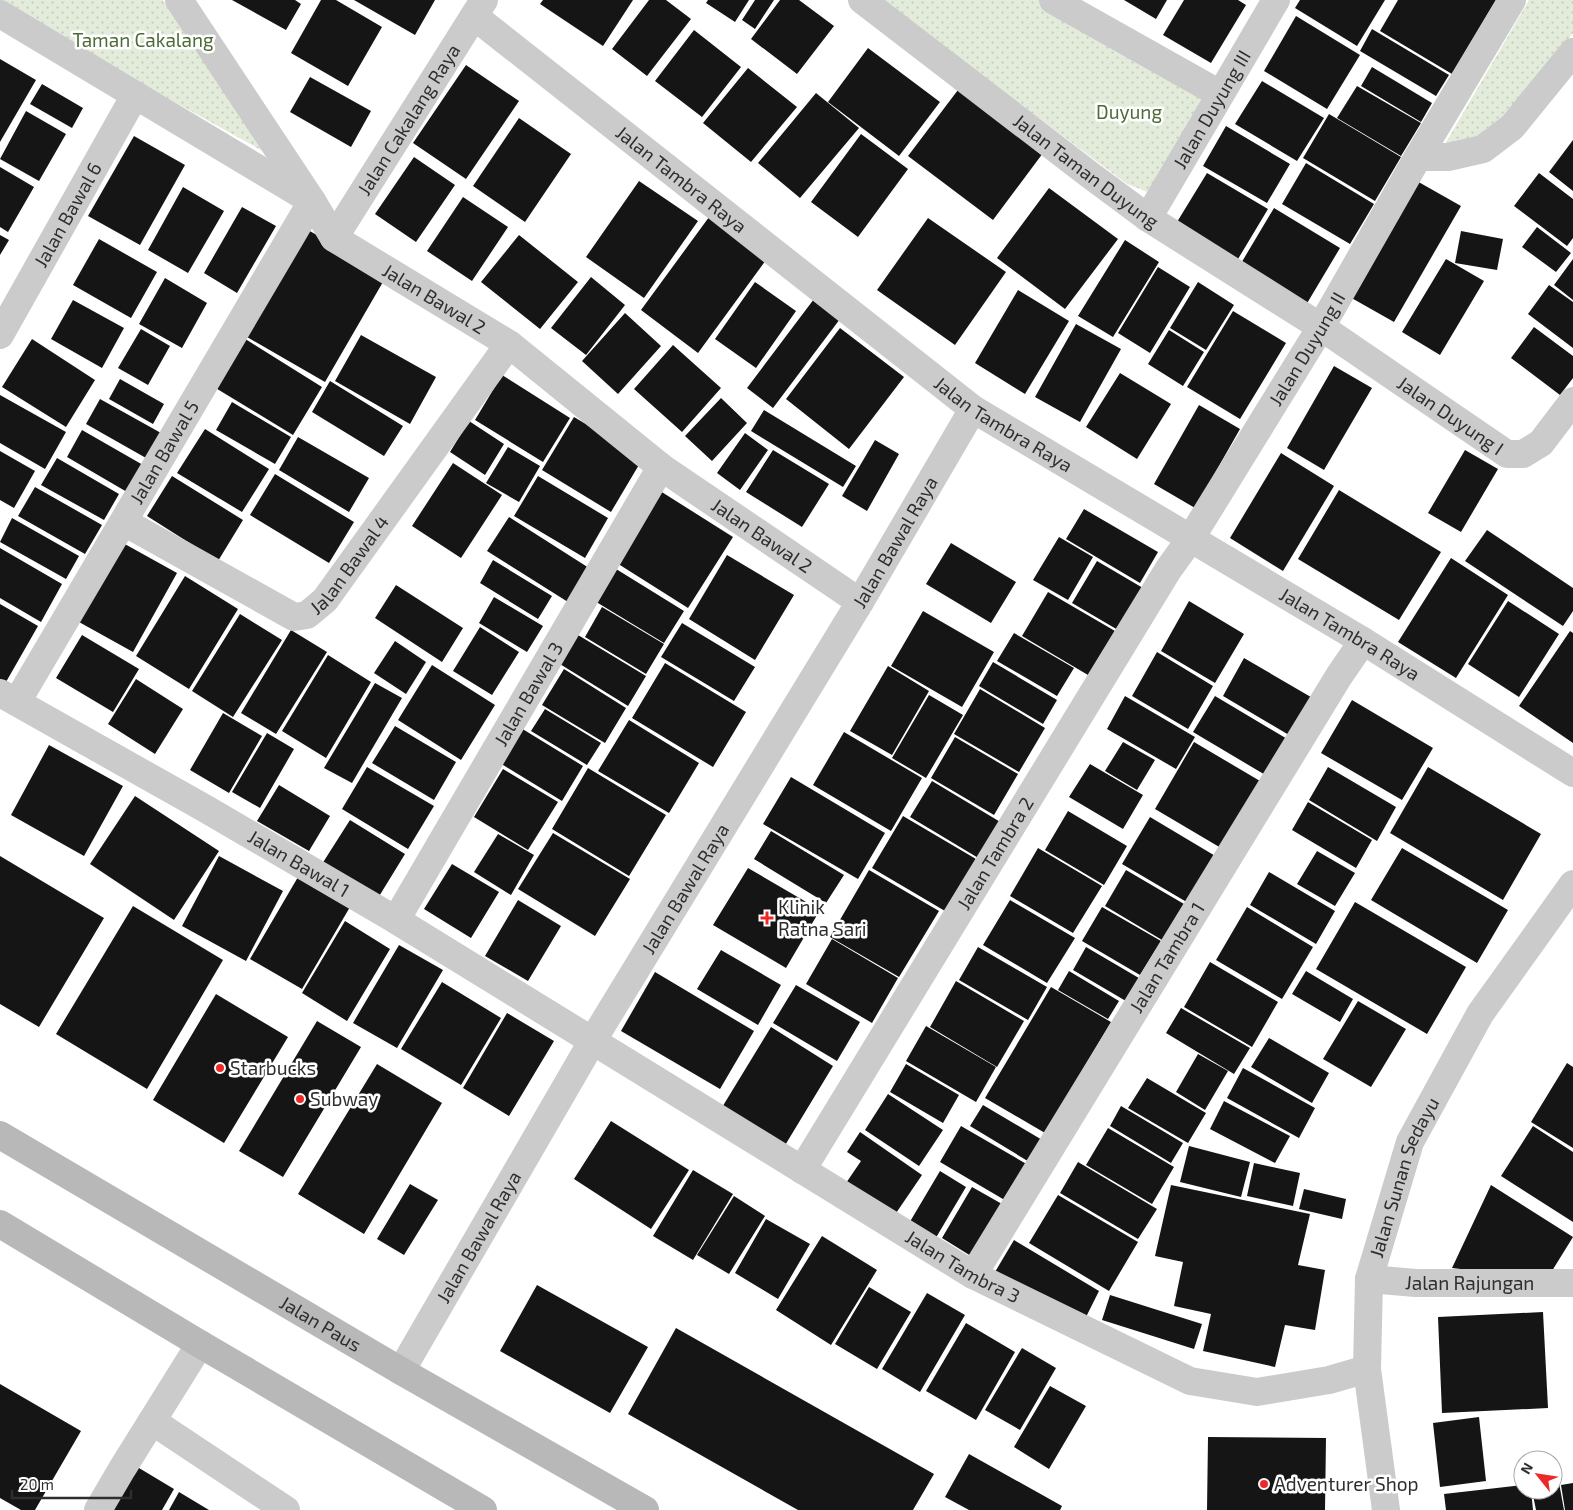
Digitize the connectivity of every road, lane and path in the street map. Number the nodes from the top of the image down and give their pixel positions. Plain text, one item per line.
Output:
1 (862, 0) edge
2 (1053, 0) edge
3 (1276, 0) edge
4 (1512, 0) edge
5 (190, 6) edge
6 (479, 8) edge
7 (0, 14) edge
8 (1573, 52) edge
9 (1220, 94) junction
10 (136, 95) junction
11 (1418, 156) junction
12 (312, 201) junction
13 (1148, 218) junction
14 (334, 238) junction
15 (1321, 327) junction
16 (0, 335) edge
17 (509, 344) junction
18 (1573, 402) edge
19 (973, 409) junction
20 (661, 467) junction
21 (124, 522) junction
22 (1191, 538) junction
23 (860, 602) junction
24 (1363, 641) junction
25 (9, 698) edge
26 (1573, 773) edge
27 (1573, 884) edge
28 (396, 920) junction
29 (593, 1040) junction
30 (0, 1135) edge
31 (802, 1170) junction
32 (0, 1224) edge
33 (973, 1275) junction
34 (1368, 1279) junction
35 (1573, 1283) edge
36 (200, 1344) junction
37 (1367, 1369) junction
38 (401, 1371) junction
39 (152, 1421) junction
40 (98, 1510) edge
41 (286, 1510) edge
42 (482, 1510) edge
43 (645, 1510) edge
44 (1386, 1510) edge

1 - 13 street, Jalan Taman Duyung
2 - 9 street
3 - 9 street, Jalan Duyung III
4 - 11 street, Jalan Duyung II
5 - 12 street
6 - 14 street, Jalan Cakalang Raya
6 - 19 street, Jalan Tambra Raya
7 - 10 street, Jalan Bawal 2
8 - 11 street
9 - 13 street, Jalan Duyung III
10 - 12 street, Jalan Bawal 2
10 - 16 street, Jalan Bawal 6
11 - 15 street, Jalan Duyung II
12 - 14 street, Jalan Bawal 2
12 - 21 street, Jalan Bawal 5
13 - 15 street, Jalan Taman Duyung
14 - 17 street, Jalan Bawal 2
15 - 18 street, Jalan Duyung I
15 - 22 street, Jalan Duyung II
17 - 20 street, Jalan Bawal 2
17 - 21 street, Jalan Bawal 4
19 - 22 street, Jalan Tambra Raya
19 - 23 street, Jalan Bawal Raya
20 - 23 street, Jalan Bawal 2
20 - 28 street, Jalan Bawal 3
21 - 25 street, Jalan Bawal 5
22 - 24 street, Jalan Tambra Raya
22 - 31 street, Jalan Tambra 2
23 - 29 street, Jalan Bawal Raya
24 - 26 street, Jalan Tambra Raya
24 - 33 street, Jalan Tambra 1
25 - 28 street, Jalan Bawal 1
27 - 34 street, Jalan Sunan Sedayu
28 - 29 street, Jalan Bawal 1
29 - 31 street, Jalan Tambra 3
29 - 38 street, Jalan Bawal Raya
30 - 38 main road, Jalan Paus
31 - 33 street, Jalan Tambra 3
32 - 36 main road
33 - 37 street, Jalan Tambra 3
34 - 35 street, Jalan Rajungan
34 - 37 street, Jalan Sunan Sedayu
36 - 39 street
36 - 42 main road
37 - 44 street, Jalan Sunan Sedayu
38 - 43 main road, Jalan Paus
39 - 40 street
39 - 41 street

